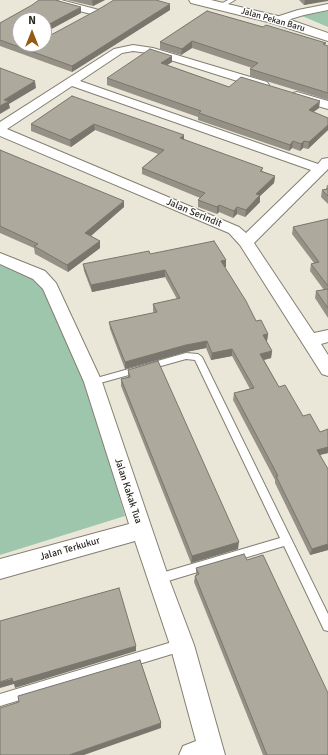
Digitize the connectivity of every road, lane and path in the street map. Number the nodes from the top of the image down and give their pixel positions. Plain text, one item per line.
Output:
1 (195, 0) edge
2 (220, 3) edge
3 (60, 4) edge
4 (106, 6) edge
5 (328, 7) edge
6 (95, 12) junction
7 (82, 19) edge
8 (277, 20) junction
9 (328, 37) edge
10 (71, 82) junction
11 (328, 105) edge
12 (0, 128) edge
13 (0, 131) edge
14 (324, 165) edge
15 (246, 242) junction
16 (0, 258) edge
17 (328, 336) edge
18 (310, 340) junction
19 (328, 369) edge
20 (93, 382) junction
21 (141, 530) junction
22 (286, 541) junction
23 (0, 569) edge
24 (158, 579) junction
25 (328, 626) edge
26 (182, 645) junction
27 (0, 700) edge
28 (205, 753) edge

1 - 2 street, Jalan Pekan Baru
2 - 8 street, Jalan Pekan Baru
3 - 6 street
4 - 6 street
5 - 8 street
6 - 7 street
8 - 9 street, Jalan Pekan Baru
10 - 11 street
10 - 12 street
10 - 14 street
13 - 15 street, Jalan Serindit
14 - 15 street
15 - 18 street, Jalan Serindit
16 - 20 street, Jalan Kakak Tua
17 - 18 street
18 - 19 street, Jalan Serindit
20 - 21 street, Jalan Kakak Tua
20 - 22 lane
21 - 23 street, Jalan Terkukur
21 - 24 street, Jalan Kakak Tua
22 - 24 lane
22 - 25 lane
24 - 26 street, Jalan Kakak Tua
26 - 27 lane
26 - 28 street, Jalan Kakak Tua

